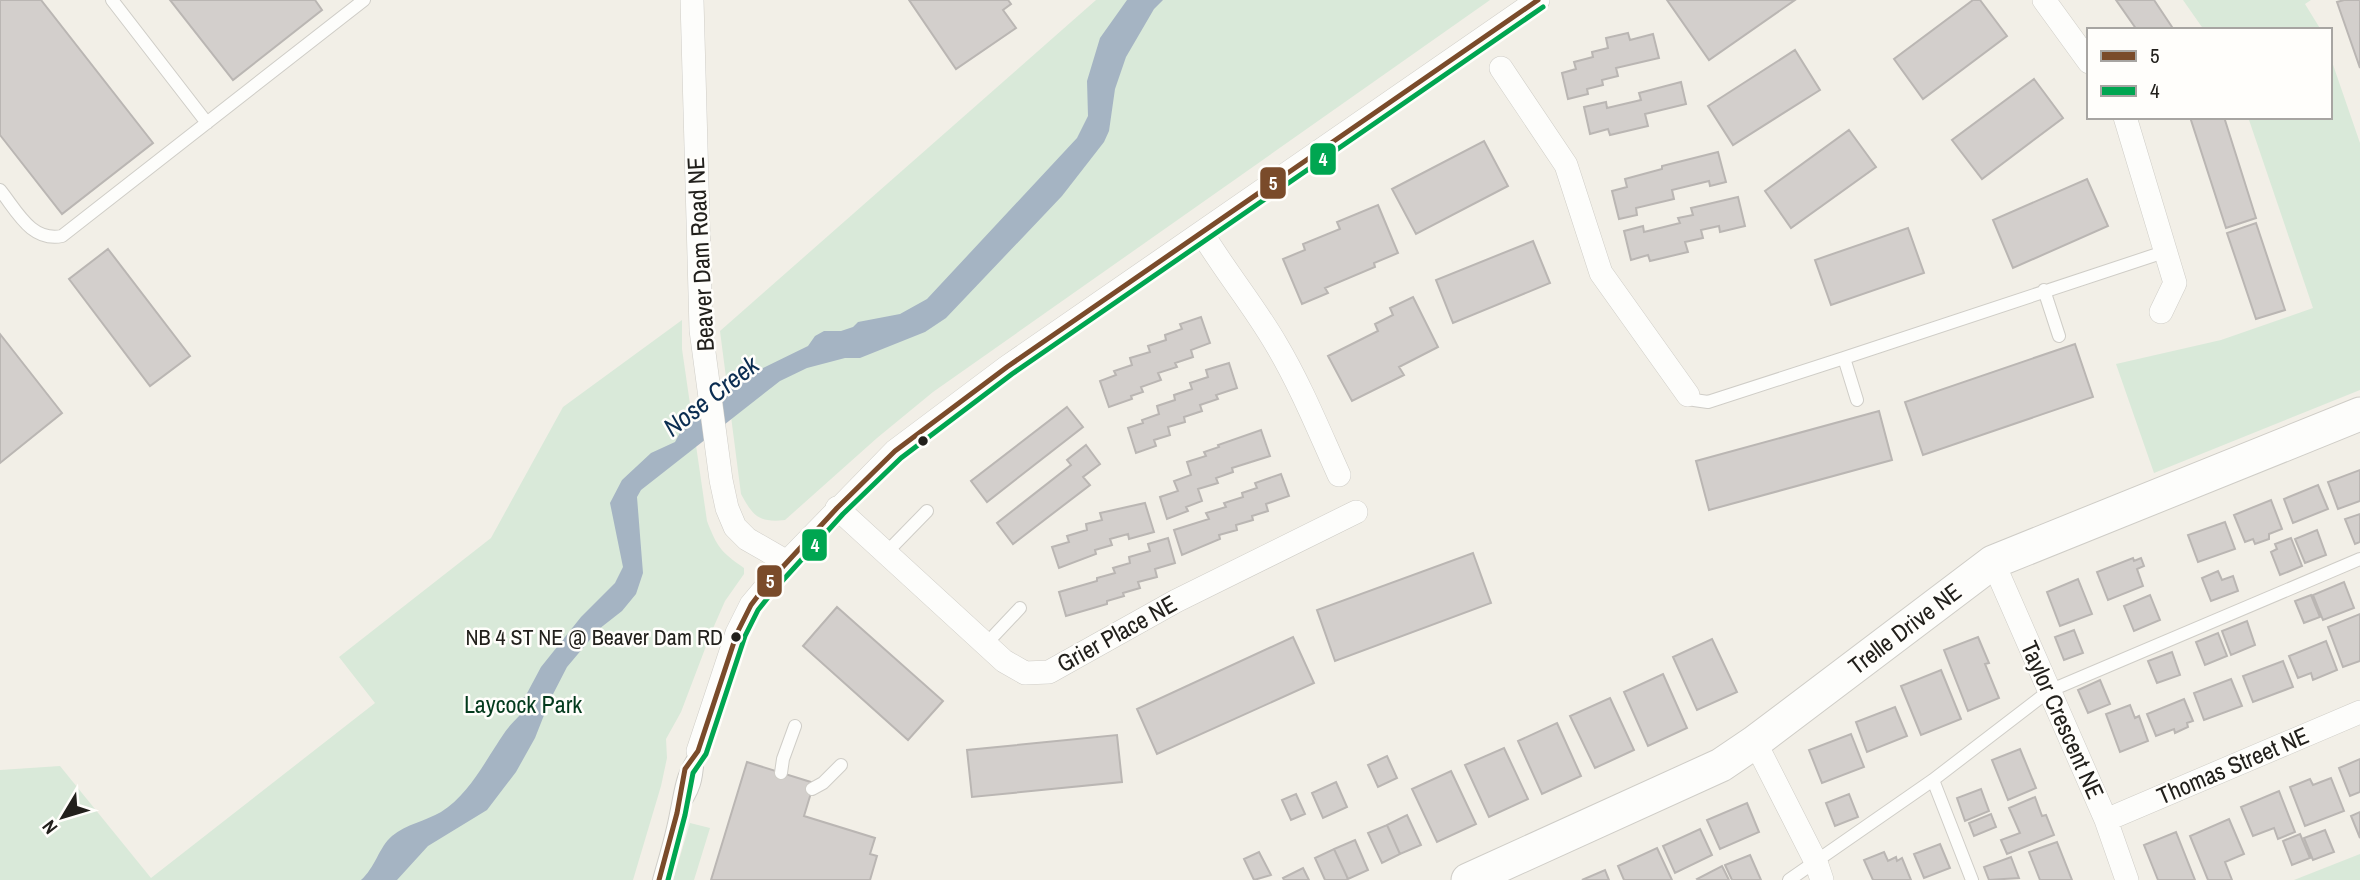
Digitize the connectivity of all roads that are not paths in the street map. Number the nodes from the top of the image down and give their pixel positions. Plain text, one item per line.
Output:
1 (112, 0) edge
2 (692, 0) edge
3 (1538, 0) edge
4 (2044, 0) edge
5 (359, 2) edge
6 (2087, 59) edge
7 (1501, 68) dead end
8 (2126, 119) edge
9 (207, 123) junction
10 (0, 190) edge
11 (1202, 233) junction
12 (2168, 251) junction
13 (2044, 290) junction
14 (2161, 312) dead end
15 (2059, 336) dead end
16 (1844, 358) junction
17 (1688, 395) joint
18 (1857, 400) dead end
19 (2360, 414) edge
20 (1339, 475) dead end
21 (836, 509) junction
22 (927, 511) dead end
23 (1356, 512) dead end
24 (886, 553) junction
25 (2360, 559) edge
26 (787, 562) junction
27 (1993, 562) junction
28 (1020, 608) dead end
29 (986, 644) junction
30 (2049, 691) junction
31 (2360, 712) edge
32 (795, 726) dead end
33 (1755, 742) junction
34 (698, 751) joint
35 (841, 765) dead end
36 (781, 773) dead end
37 (1933, 780) junction
38 (812, 789) dead end
39 (2106, 820) junction
40 (1819, 871) edge
41 (659, 880) edge
42 (1468, 880) edge
43 (1790, 880) edge
44 (1972, 880) edge
45 (2127, 880) edge

1 - 9 lane
2 - 26 street, Beaver Dam Road NE
3 - 11 street
4 - 6 street
5 - 9 lane
7 - 17 street
8 - 12 street
9 - 10 lane
11 - 20 street
11 - 21 street
12 - 13 lane
12 - 14 street
13 - 15 lane
13 - 16 lane
16 - 17 lane
16 - 18 lane
19 - 27 street, Trelle Drive NE
21 - 24 street, Grier Place NE
21 - 26 street
22 - 24 lane
23 - 29 street, Grier Place NE
24 - 29 street, Grier Place NE
25 - 30 lane
26 - 34 street
27 - 30 street, Taylor Crescent NE
27 - 33 street, Trelle Drive NE
28 - 29 lane
30 - 37 lane
30 - 39 street, Taylor Crescent NE
31 - 39 street, Thomas Street NE
32 - 36 lane
33 - 40 street
33 - 42 street, Trelle Drive NE
34 - 41 lane
35 - 38 lane
37 - 40 lane
37 - 44 lane
39 - 45 street, Taylor Crescent NE
40 - 43 lane

